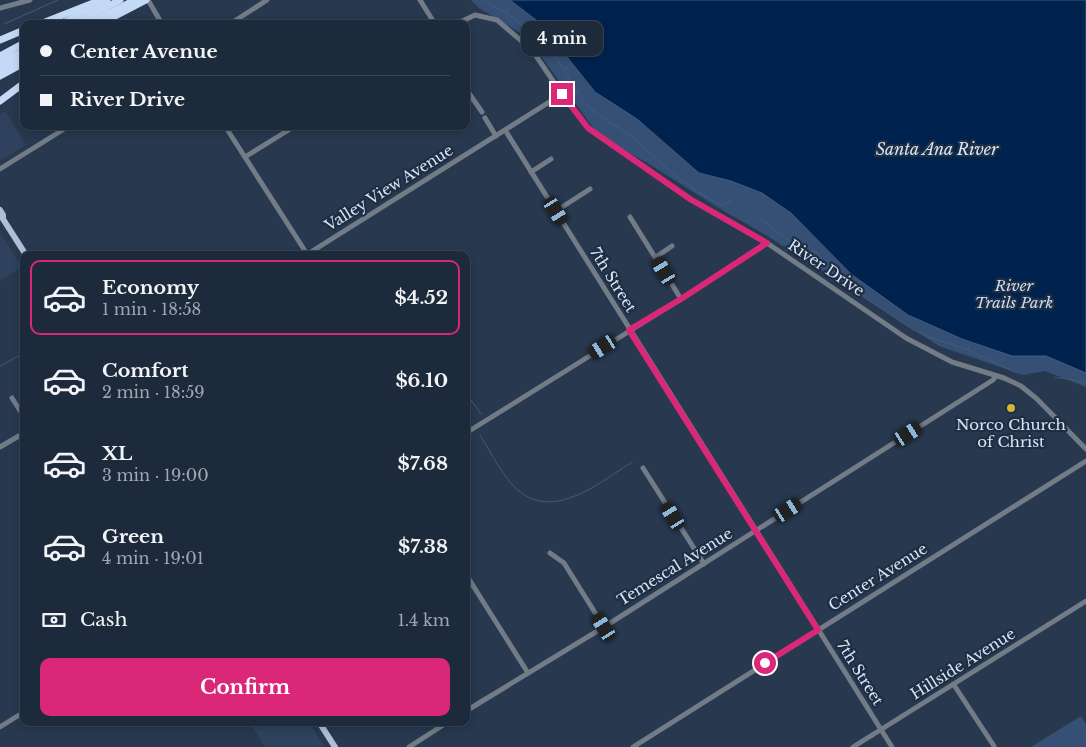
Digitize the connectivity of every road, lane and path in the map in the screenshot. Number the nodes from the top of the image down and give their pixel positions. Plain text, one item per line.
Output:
1 (30, 0) edge
2 (101, 0) edge
3 (107, 0) edge
4 (120, 0) edge
5 (147, 0) edge
6 (267, 0) edge
7 (420, 0) edge
8 (135, 3) edge
9 (0, 8) edge
10 (50, 20) edge
11 (69, 20) edge
12 (82, 20) edge
13 (97, 20) edge
14 (107, 20) edge
15 (113, 20) edge
16 (160, 20) edge
17 (236, 20) edge
18 (432, 20) edge
19 (464, 20) edge
20 (20, 32) edge
21 (0, 40) edge
22 (20, 45) edge
23 (20, 53) edge
24 (0, 56) edge
25 (20, 59) edge
26 (0, 63) edge
27 (20, 65) edge
28 (0, 69) edge
29 (0, 76) edge
30 (20, 86) edge
31 (562, 94) junction
32 (470, 95) edge
33 (0, 101) edge
34 (63, 130) edge
35 (228, 130) edge
36 (289, 130) edge
37 (505, 130) junction
38 (496, 136) junction
39 (245, 157) junction
40 (551, 159) dead end
41 (0, 169) edge
42 (531, 172) junction
43 (590, 189) dead end
44 (0, 210) edge
45 (556, 211) junction
46 (630, 217) dead end
47 (2, 218) edge
48 (767, 243) junction
49 (672, 246) dead end
50 (23, 251) edge
51 (304, 251) edge
52 (312, 251) edge
53 (656, 257) junction
54 (681, 299) junction
55 (629, 330) junction
56 (996, 376) junction
57 (12, 398) dead end
58 (20, 411) edge
59 (470, 430) edge
60 (20, 435) edge
61 (0, 447) edge
62 (1086, 449) edge
63 (1086, 461) edge
64 (643, 468) dead end
65 (756, 530) junction
66 (550, 552) dead end
67 (704, 564) junction
68 (470, 581) edge
69 (1086, 602) edge
70 (604, 627) junction
71 (818, 630) junction
72 (528, 673) junction
73 (954, 685) junction
74 (470, 709) edge
75 (20, 714) edge
76 (322, 726) edge
77 (442, 726) edge
78 (0, 727) edge
79 (881, 730) junction
80 (994, 746) edge
81 (335, 747) edge
82 (409, 747) edge
83 (633, 747) edge
84 (853, 747) edge
85 (892, 747) edge

1 - 9 street
2 - 10 highway
3 - 11 highway
4 - 12 highway
5 - 8 highway
5 - 16 street
6 - 17 street
7 - 18 street
8 - 13 highway
8 - 14 highway
8 - 15 highway
19 - 31 street, River Drive
20 - 21 highway
22 - 24 highway
23 - 26 highway
25 - 28 highway
27 - 29 highway
30 - 33 highway
31 - 37 street, Valley View Avenue
31 - 48 street, River Drive
32 - 38 street
34 - 41 street
35 - 39 street
36 - 39 street
37 - 38 street, Valley View Avenue
37 - 42 street, 7th Street
38 - 52 street, Valley View Avenue
39 - 51 street
40 - 42 street
42 - 45 street, 7th Street
43 - 45 street
44 - 47 main road
45 - 55 street, 7th Street
46 - 53 street
47 - 50 main road
48 - 54 street
48 - 56 street, River Drive
49 - 53 street
53 - 54 street
54 - 55 street
55 - 59 street
55 - 65 street, 7th Street
56 - 62 street, River Drive
56 - 65 street, Temescal Avenue
57 - 58 street
60 - 61 street
63 - 71 street, Center Avenue
64 - 67 street
65 - 67 street, Temescal Avenue
65 - 71 street, 7th Street
66 - 70 street
67 - 70 street, Temescal Avenue
68 - 72 street
69 - 73 street, Hillside Avenue
70 - 72 street, Temescal Avenue
71 - 79 street, 7th Street
71 - 83 street, Center Avenue
72 - 74 street, Temescal Avenue
73 - 79 street, Hillside Avenue
73 - 80 street
75 - 78 street
76 - 81 main road
77 - 82 street
79 - 84 street, Hillside Avenue
79 - 85 street, 7th Street

